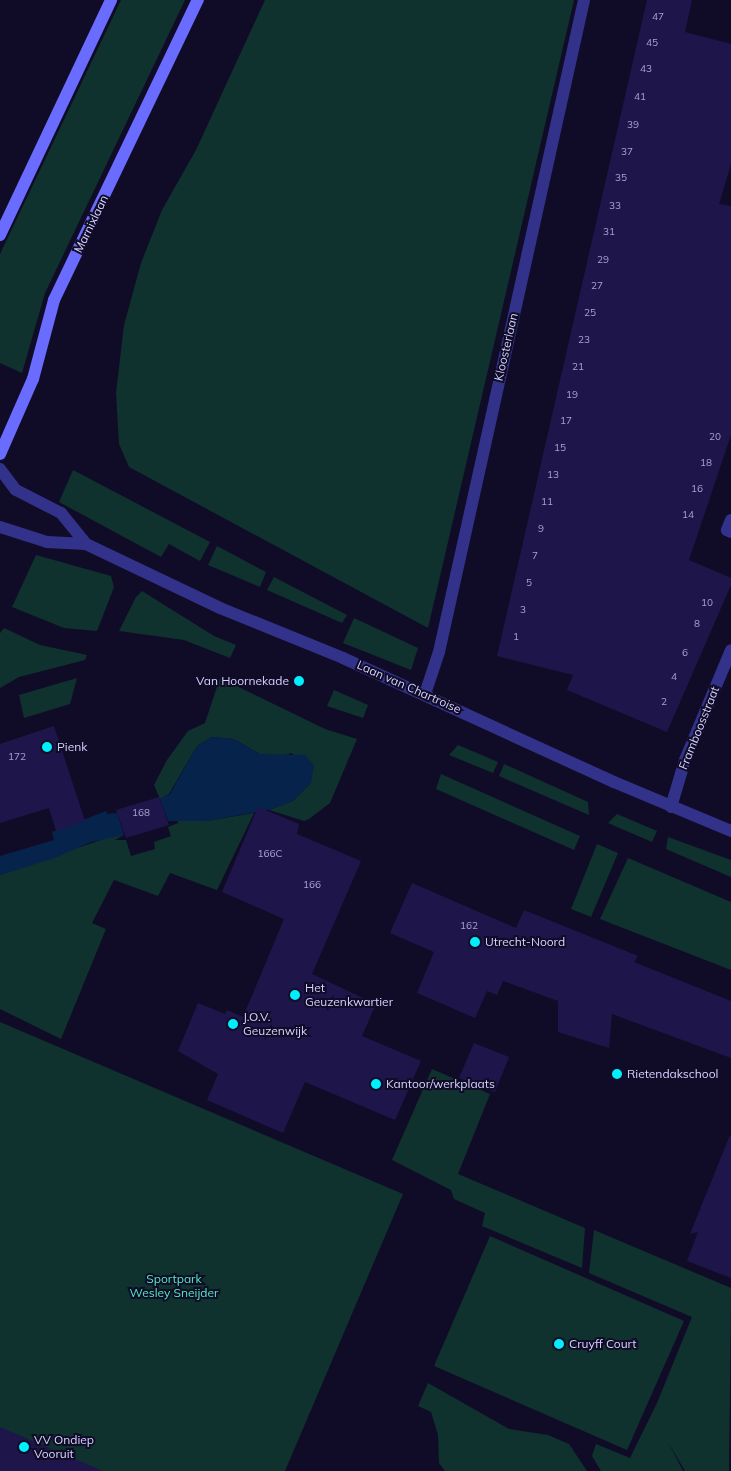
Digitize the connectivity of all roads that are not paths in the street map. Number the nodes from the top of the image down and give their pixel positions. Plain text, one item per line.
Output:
1 (111, 0) edge
2 (198, 0) edge
3 (584, 0) edge
4 (0, 235) edge
5 (0, 454) edge
6 (0, 469) edge
7 (731, 520) edge
8 (0, 527) edge
9 (731, 532) edge
10 (86, 544) junction
11 (731, 650) edge
12 (425, 694) junction
13 (671, 807) junction
14 (731, 831) edge

1 - 4 main road
2 - 5 main road, Marnixlaan
3 - 12 street, Kloosterlaan
6 - 10 street, Laan van Chartroise
7 - 9 street
8 - 10 street, Laan van Chartroise
10 - 12 street, Laan van Chartroise
11 - 13 street, Framboosstraat
12 - 13 street, Laan van Chartroise
13 - 14 street, Laan van Chartroise

